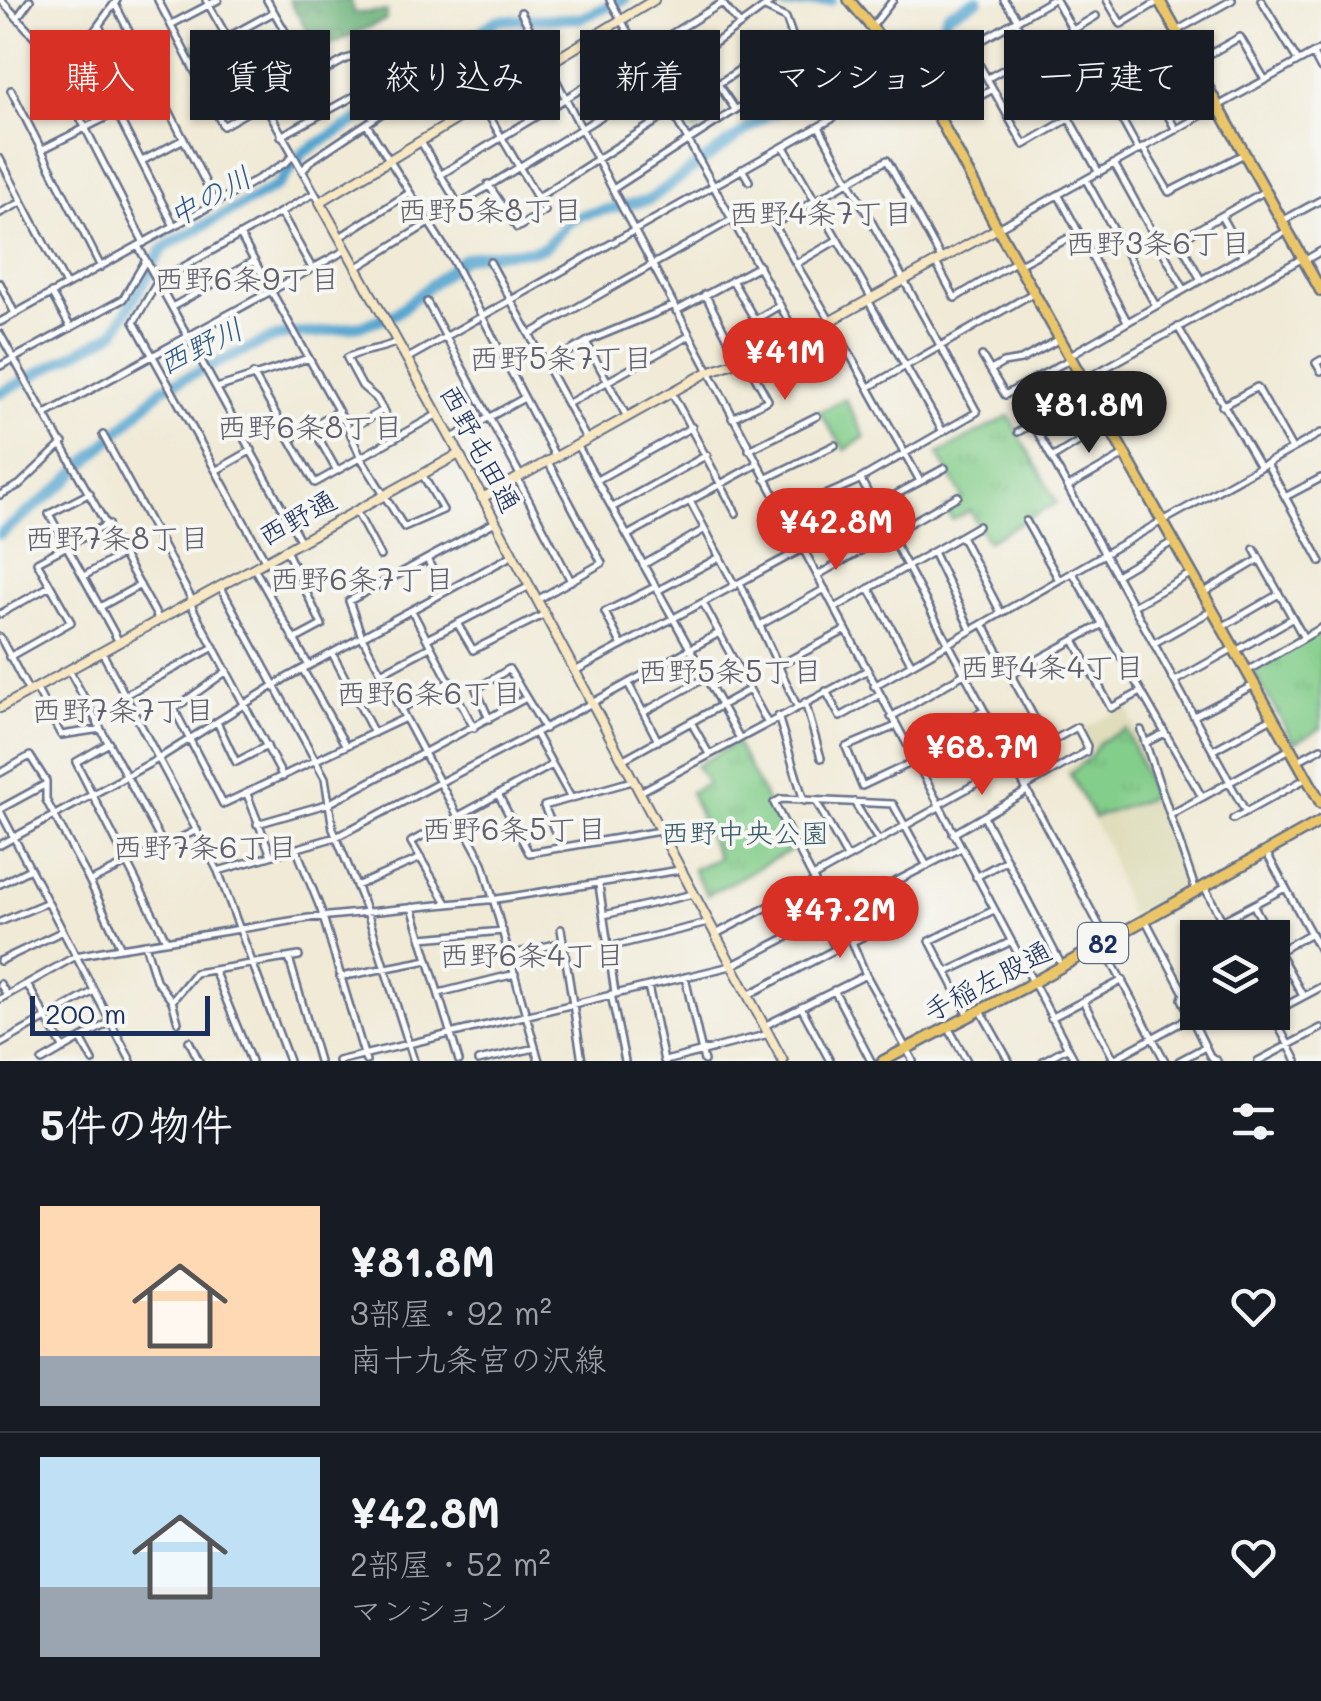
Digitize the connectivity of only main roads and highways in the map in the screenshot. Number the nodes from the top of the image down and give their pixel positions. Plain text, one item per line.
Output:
1 (1160, 0) edge
2 (851, 3) edge
3 (1321, 291) edge
4 (1321, 804) edge
5 (1321, 821) edge
6 (883, 1061) edge

1 - 3 main road
2 - 4 main road
5 - 6 main road, 手稲左股通 / 82

